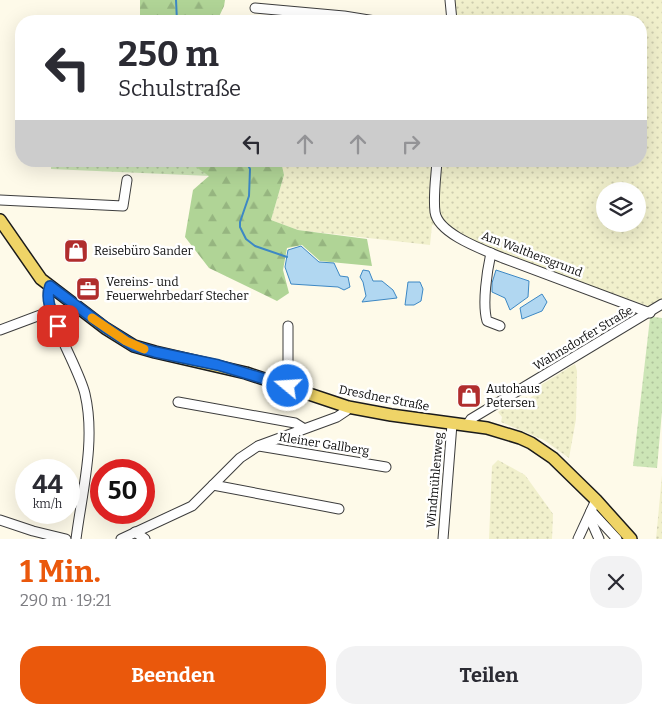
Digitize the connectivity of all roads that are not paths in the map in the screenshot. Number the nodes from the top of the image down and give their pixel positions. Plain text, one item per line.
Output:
1 (450, 0) edge
2 (255, 8) dead end
3 (333, 15) edge
4 (448, 15) edge
5 (437, 167) edge
6 (127, 180) dead end
7 (0, 200) edge
8 (0, 220) edge
9 (491, 253) junction
10 (50, 286) junction
11 (662, 304) edge
12 (51, 310) junction
13 (650, 313) junction
14 (288, 326) dead end
15 (500, 326) dead end
16 (0, 330) edge
17 (288, 386) junction
18 (178, 402) dead end
19 (348, 407) junction
20 (452, 424) junction
21 (467, 426) junction
22 (303, 428) junction
23 (258, 446) junction
24 (386, 467) dead end
25 (213, 485) junction
26 (596, 500) junction
27 (339, 509) dead end
28 (591, 512) junction
29 (0, 520) edge
30 (135, 532) junction
31 (597, 538) edge
32 (66, 539) edge
33 (76, 539) edge
34 (121, 539) edge
35 (145, 539) edge
36 (443, 539) edge
37 (578, 539) edge
38 (618, 539) edge
39 (631, 539) edge

1 - 4 street
2 - 3 street
5 - 9 street, Am Walthersgrund
6 - 7 street
8 - 10 main road, Dresdner Straße
9 - 13 street, Am Walthersgrund
9 - 15 street
10 - 12 street
10 - 17 main road, Dresdner Straße
11 - 13 street, Wahnsdorfer Straße
12 - 16 street
12 - 33 street
13 - 21 street, Wahnsdorfer Straße
14 - 17 street
17 - 19 main road, Dresdner Straße
18 - 22 street, Kleiner Gallberg
19 - 20 main road, Dresdner Straße
19 - 22 street, Kleiner Gallberg
20 - 21 main road, Dresdner Straße
20 - 36 street, Windmühlenweg
21 - 26 main road, Dresdner Straße
22 - 23 street, Kleiner Gallberg
23 - 24 street, Kleiner Gallberg
23 - 25 street, Kleiner Gallberg
25 - 27 street
25 - 30 street, Kleiner Gallberg
26 - 28 street
26 - 39 main road, Dresdner Straße
28 - 31 street
28 - 37 street
28 - 38 street
29 - 32 street
30 - 34 street, Kleiner Gallberg
30 - 35 street

